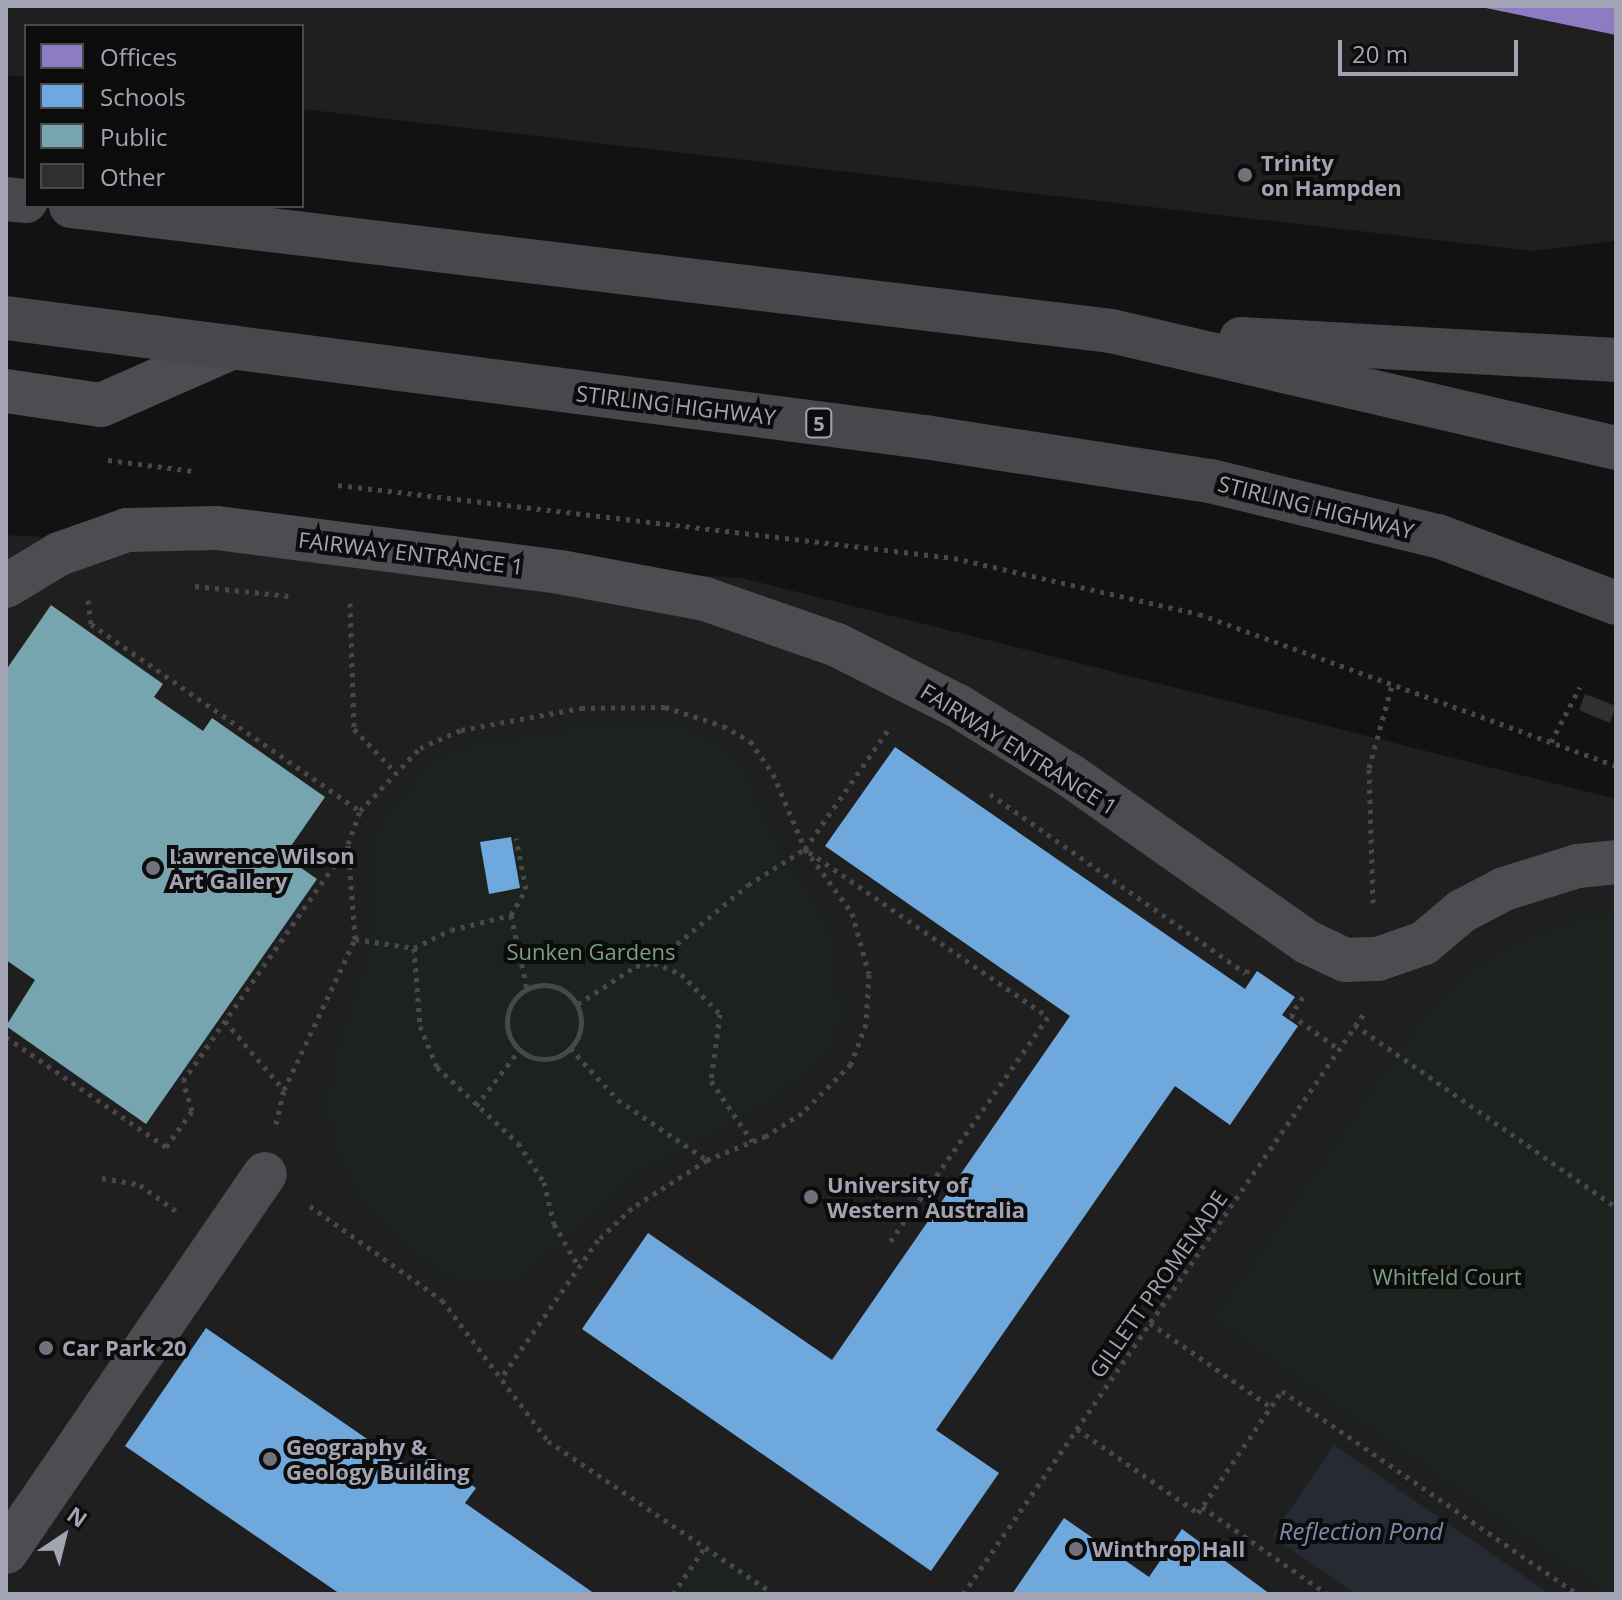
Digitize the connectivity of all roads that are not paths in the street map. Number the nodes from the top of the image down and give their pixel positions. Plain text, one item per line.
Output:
1 (88, 208) edge
2 (6, 318) edge
3 (1111, 331) junction
4 (233, 347) junction
5 (1616, 360) edge
6 (6, 391) edge
7 (1616, 448) edge
8 (6, 586) edge
9 (1616, 603) edge
10 (1616, 862) edge
11 (265, 1174) road end
12 (20, 1501) edge
13 (6, 1552) edge

1 - 3 highway
2 - 4 highway, STIRLING HIGHWAY / 5
3 - 5 highway
3 - 7 highway
4 - 6 street
4 - 9 highway, STIRLING HIGHWAY / 5
8 - 10 street, FAIRWAY ENTRANCE 1
11 - 12 street
12 - 13 street

